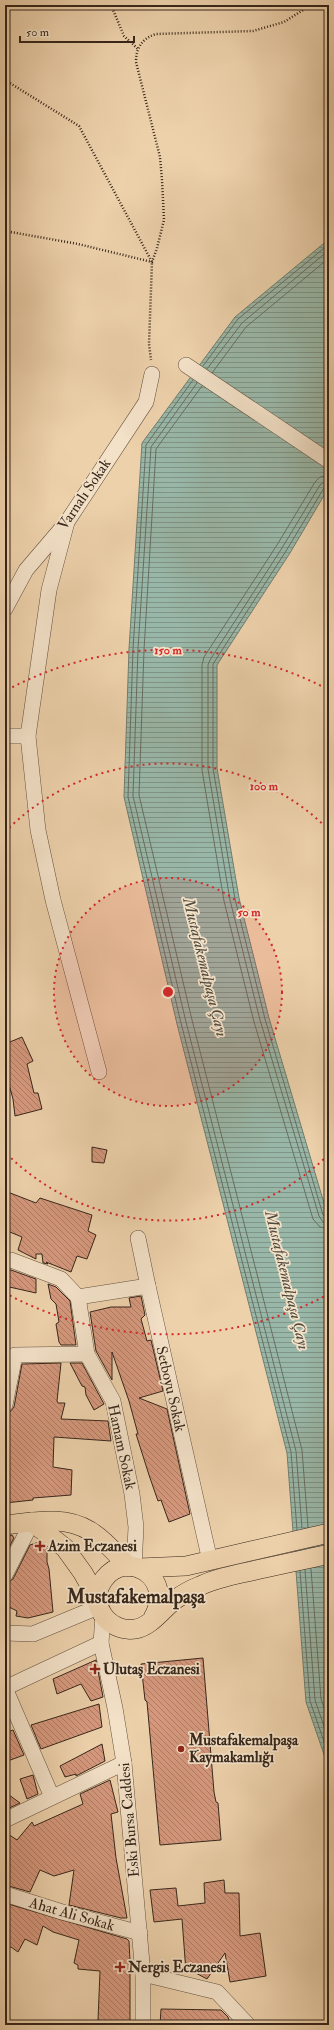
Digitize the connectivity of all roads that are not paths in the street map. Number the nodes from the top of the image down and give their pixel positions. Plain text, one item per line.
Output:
1 (186, 364) dead end
2 (152, 374) road end
3 (329, 461) edge
4 (67, 522) junction
5 (5, 609) edge
6 (5, 736) edge
7 (28, 736) junction
8 (99, 1072) dead end
9 (138, 1238) dead end
10 (5, 1262) edge
11 (148, 1286) junction
12 (78, 1297) junction
13 (87, 1354) junction
14 (5, 1406) edge
15 (32, 1522) junction
16 (5, 1524) edge
17 (329, 1534) edge
18 (329, 1554) edge
19 (210, 1561) junction
20 (134, 1567) junction
21 (5, 1575) edge
22 (99, 1607) junction
23 (153, 1618) junction
24 (5, 1633) edge
25 (101, 1643) junction
26 (5, 1688) edge
27 (124, 1763) junction
28 (52, 1797) junction
29 (5, 1820) edge
30 (5, 1894) edge
31 (140, 1933) junction
32 (143, 1974) junction
33 (143, 2025) edge
34 (248, 2025) edge

1 - 3 street
2 - 4 street, Varnalı Sokak
4 - 5 street, Varnalı Sokak
4 - 7 street
6 - 7 street
7 - 8 street
9 - 11 street, Setboyu Sokak
10 - 12 street
11 - 12 street
11 - 19 street, Setboyu Sokak
12 - 13 street, Hamam Sokak
13 - 14 street
13 - 20 street, Hamam Sokak
15 - 16 main road
15 - 20 main road
15 - 21 street
15 - 22 main road
17 - 19 main road
18 - 23 main road
19 - 20 main road
20 - 22 main road
20 - 23 main road
22 - 23 main road
22 - 24 street
22 - 25 street, Eski Bursa Caddesi
25 - 26 street
25 - 27 street, Eski Bursa Caddesi
26 - 28 street
27 - 28 street
27 - 31 street, Eski Bursa Caddesi
28 - 29 street
30 - 31 street, Ahat Ali Sokak
31 - 32 street, Eski Bursa Caddesi
32 - 33 street, Eski Bursa Caddesi
32 - 34 street

